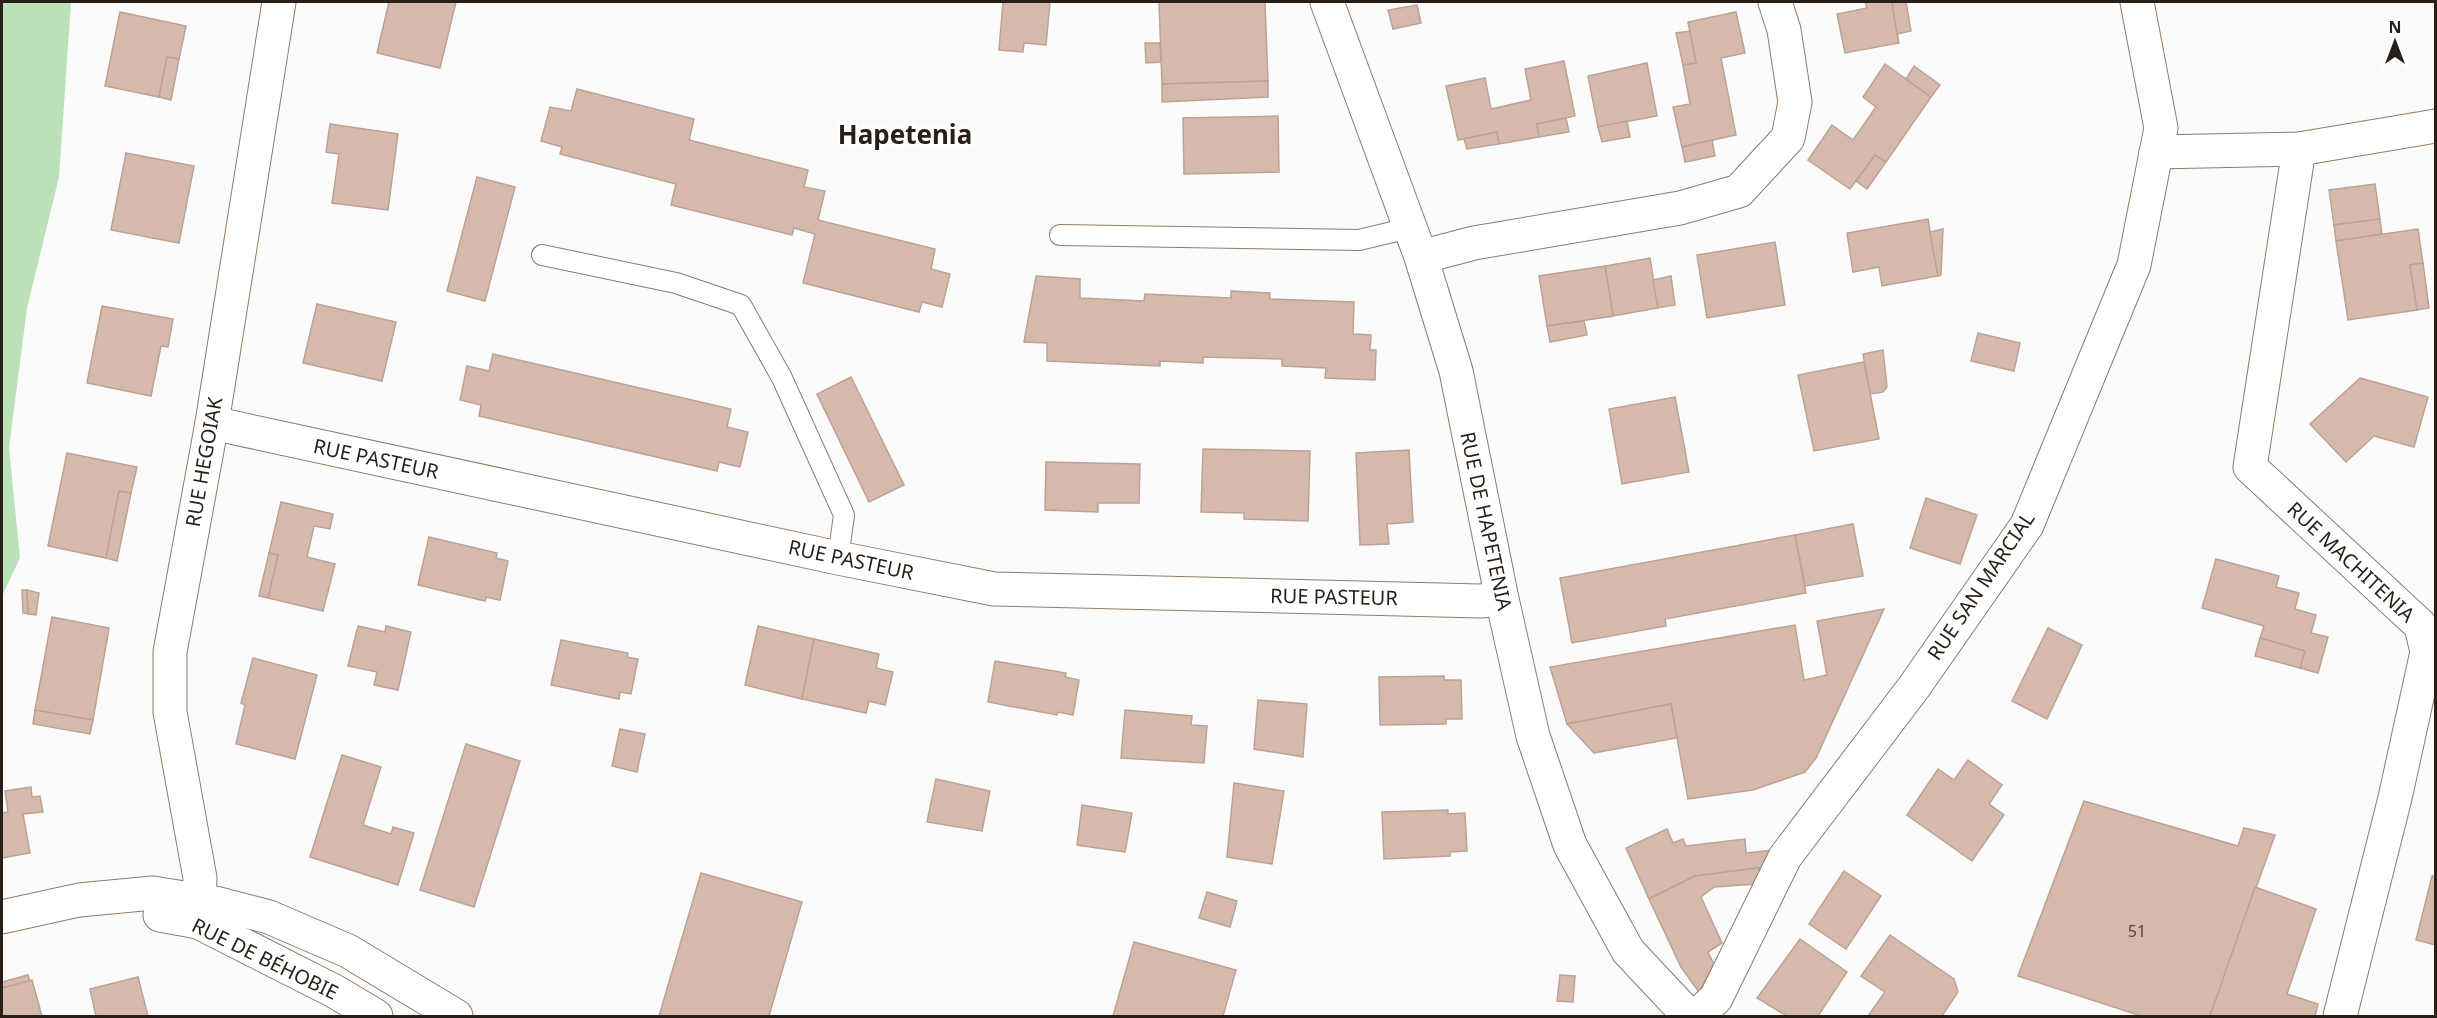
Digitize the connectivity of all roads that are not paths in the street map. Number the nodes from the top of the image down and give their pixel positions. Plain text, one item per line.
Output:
1 (279, 2) edge
2 (1327, 2) edge
3 (1775, 2) edge
4 (2137, 2) edge
5 (2436, 126) edge
6 (2299, 149) junction
7 (2156, 152) junction
8 (1060, 235) dead end
9 (1415, 242) junction
10 (542, 255) dead end
11 (212, 423) junction
12 (838, 558) junction
13 (1502, 599) junction
14 (199, 911) junction
15 (2, 917) edge
16 (376, 1017) edge
17 (456, 1017) edge
18 (1689, 1017) edge
19 (1697, 1017) edge
20 (2340, 1017) edge

1 - 11 street, RUE HEGOIAK
2 - 9 street, RUE DE HAPETENIA
3 - 9 street
4 - 7 street, RUE SAN MARCIAL
5 - 6 street
6 - 7 street
6 - 20 street, RUE MACHITENIA
7 - 19 street, RUE SAN MARCIAL
8 - 9 lane
9 - 13 street, RUE DE HAPETENIA
10 - 12 lane
11 - 12 street, RUE PASTEUR
11 - 14 street, RUE HEGOIAK
12 - 13 street, RUE PASTEUR
13 - 18 street, RUE DE HAPETENIA
14 - 15 street, RUE DE BÉHOBIE
14 - 16 street, RUE DE BÉHOBIE
14 - 17 street, RUE DE BÉHOBIE

